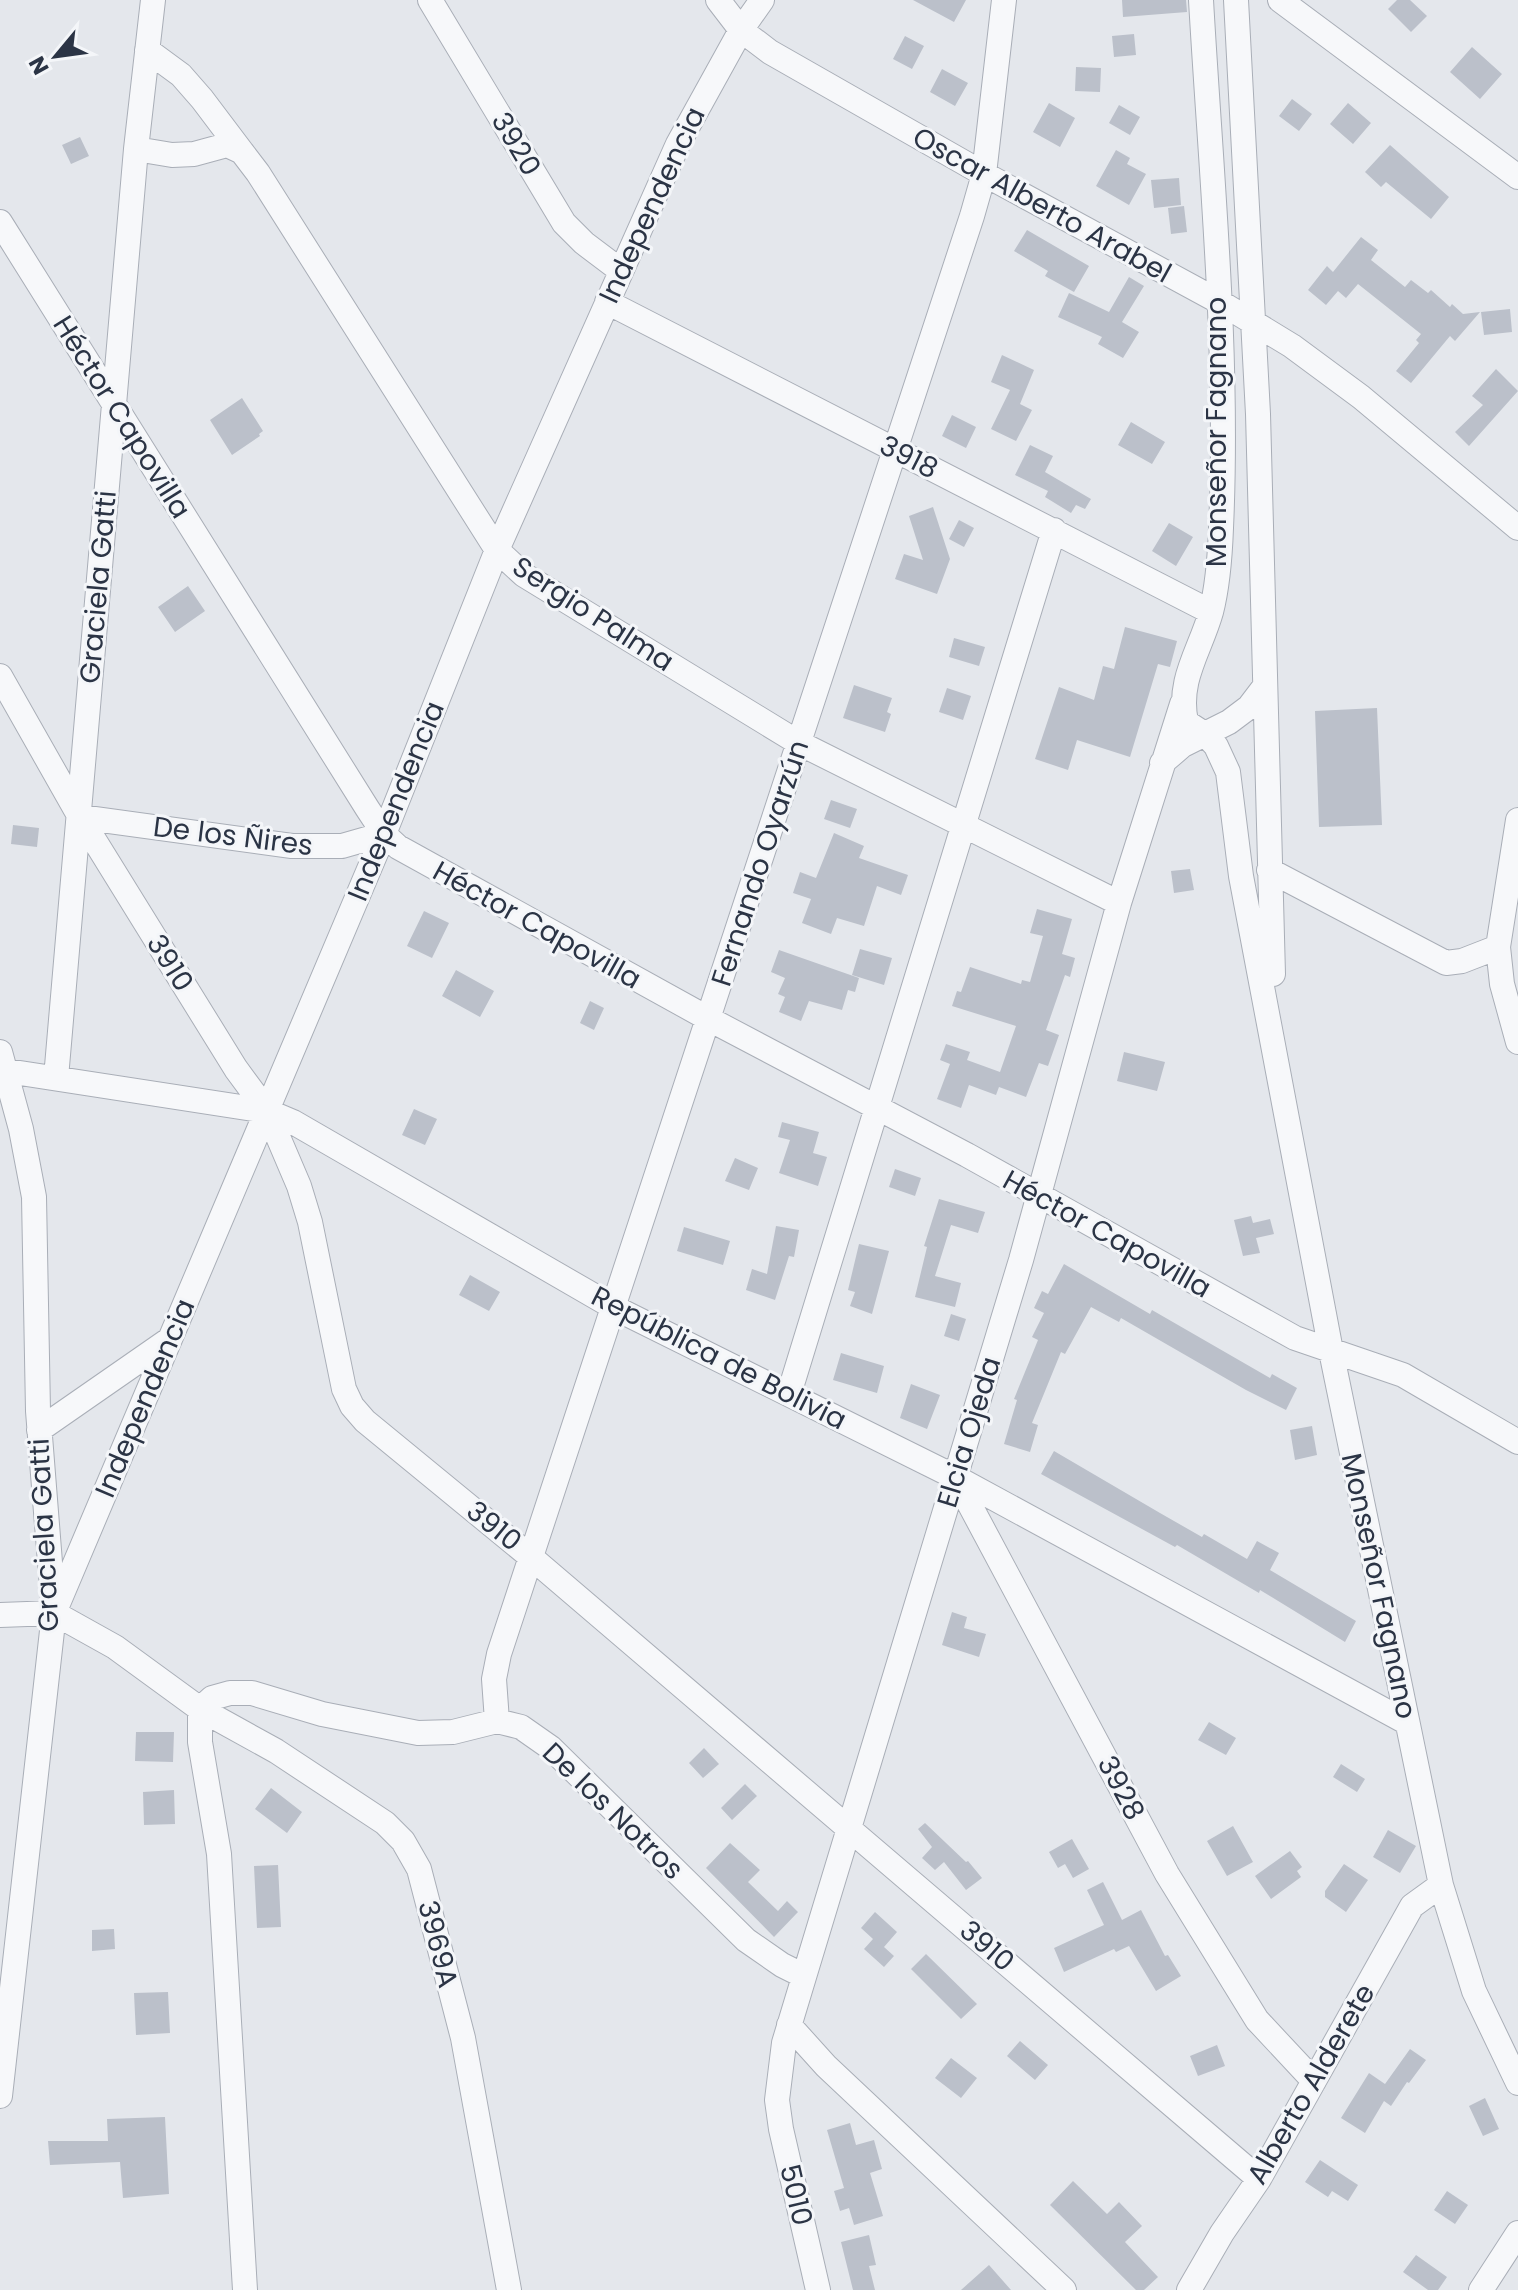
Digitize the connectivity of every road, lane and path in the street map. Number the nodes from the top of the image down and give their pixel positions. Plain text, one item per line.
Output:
1 (153, 0) edge
2 (430, 0) edge
3 (718, 0) edge
4 (762, 0) edge
5 (1004, 0) edge
6 (1201, 0) edge
7 (1236, 0) edge
8 (1280, 0) edge
9 (741, 30) junction
10 (147, 50) junction
11 (136, 149) junction
12 (242, 152) junction
13 (984, 174) junction
14 (1518, 177) edge
15 (0, 222) edge
16 (621, 271) junction
17 (1218, 301) junction
18 (607, 302) junction
19 (1254, 322) junction
20 (114, 405) junction
21 (896, 451) junction
22 (1518, 528) edge
23 (1054, 530) junction
24 (497, 550) junction
25 (1211, 612) junction
26 (0, 676) edge
27 (1265, 686) junction
28 (1182, 704) junction
29 (1206, 735) junction
30 (799, 743) junction
31 (1162, 763) junction
32 (80, 817) junction
33 (1518, 820) edge
34 (963, 826) junction
35 (384, 834) junction
36 (1269, 870) junction
37 (1119, 903) junction
38 (1498, 947) junction
39 (709, 1019) junction
40 (1518, 1042) edge
41 (4, 1061) edge
42 (1280, 1077) junction
43 (56, 1078) junction
44 (877, 1107) junction
45 (267, 1111) junction
46 (1039, 1197) junction
47 (615, 1308) junction
48 (170, 1339) junction
49 (1331, 1351) junction
50 (789, 1394) junction
51 (39, 1430) junction
52 (1518, 1442) edge
53 (955, 1477) junction
54 (532, 1558) junction
55 (54, 1613) junction
56 (0, 1615) edge
57 (200, 1709) junction
58 (497, 1721) junction
59 (1406, 1722) junction
60 (850, 1829) junction
61 (1441, 1885) junction
62 (804, 1976) junction
63 (789, 2025) junction
64 (1314, 2081) junction
65 (1518, 2083) edge
66 (0, 2096) edge
67 (777, 2100) joint
68 (1259, 2179) junction
69 (1518, 2233) edge
70 (245, 2290) edge
71 (509, 2290) edge
72 (818, 2290) edge
73 (1064, 2290) edge
74 (1189, 2290) edge
75 (1481, 2290) edge

1 - 10 street, Graciela Gatti
2 - 16 street, 3920
3 - 9 street, Oscar Alberto Arabel
4 - 9 street, Independencia
5 - 13 street, Fernando Oyarzún
6 - 17 street, Monseñor Fagnano
7 - 19 street, Monseñor Fagnano
8 - 14 street
9 - 13 street, Oscar Alberto Arabel
9 - 16 street, Independencia
10 - 11 street, Graciela Gatti
10 - 12 street, Sergio Palma
11 - 12 street
11 - 20 street, Graciela Gatti
12 - 24 street, Sergio Palma
13 - 17 street, Oscar Alberto Arabel
13 - 21 street, Fernando Oyarzún
15 - 20 street, Héctor Capovilla
16 - 18 street, Independencia
17 - 19 street, Oscar Alberto Arabel
17 - 25 street, Monseñor Fagnano
18 - 21 street, 3918
18 - 24 street, Independencia
19 - 22 street, Oscar Alberto Arabel
19 - 27 street, Monseñor Fagnano
20 - 32 street, Graciela Gatti
20 - 35 street, Héctor Capovilla
21 - 23 street, 3918
21 - 30 street, Fernando Oyarzún
23 - 25 street, 3918
23 - 34 street
24 - 30 street, Sergio Palma
24 - 35 street, Independencia
25 - 28 street, Monseñor Fagnano
26 - 32 street, 3910
27 - 29 street
27 - 36 street, Monseñor Fagnano
28 - 29 street, Monseñor Fagnano
28 - 31 street, Elcia Ojeda
29 - 31 street
29 - 42 street, Monseñor Fagnano
30 - 34 street, Sergio Palma
30 - 39 street, Fernando Oyarzún
31 - 37 street, Elcia Ojeda
32 - 35 street, De los Ñires
32 - 43 street, Graciela Gatti
32 - 45 street, 3910
33 - 38 street
34 - 37 street, Sergio Palma
34 - 44 street
35 - 39 street, Héctor Capovilla
35 - 45 street, Independencia
36 - 38 street
36 - 42 street, Monseñor Fagnano
37 - 46 street, Elcia Ojeda
38 - 40 street
39 - 44 street, Héctor Capovilla
39 - 47 street, Fernando Oyarzún
41 - 43 street, República de Bolivia
41 - 51 street, Graciela Gatti
42 - 49 street, Monseñor Fagnano
43 - 45 street, República de Bolivia
44 - 46 street, Héctor Capovilla
44 - 50 street
45 - 47 street, República de Bolivia
45 - 48 street, Independencia
45 - 54 street, 3910
46 - 49 street, Héctor Capovilla
46 - 53 street, Elcia Ojeda
47 - 50 street, República de Bolivia
47 - 54 street, Fernando Oyarzún
48 - 51 street
48 - 55 street, Independencia
49 - 52 street, Héctor Capovilla
49 - 59 street, Monseñor Fagnano
50 - 53 street, República de Bolivia
51 - 55 street, Graciela Gatti
53 - 59 street, República de Bolivia
53 - 60 street, Elcia Ojeda
53 - 64 street, 3928
54 - 58 street, Fernando Oyarzún
54 - 60 street, 3910
55 - 56 street
55 - 57 street
55 - 66 street, Graciela Gatti
57 - 58 street
57 - 70 street
57 - 71 street, 3969A
58 - 62 street, De los Notros
59 - 61 street, Monseñor Fagnano
60 - 62 street, Elcia Ojeda
60 - 68 street, 3910
61 - 64 street, Alberto Alderete
61 - 65 street, Monseñor Fagnano
62 - 63 street, Elcia Ojeda
63 - 67 street, Elcia Ojeda
63 - 73 street
64 - 68 street, Alberto Alderete
67 - 72 street, 5010
68 - 74 street, Alberto Alderete
69 - 75 street

